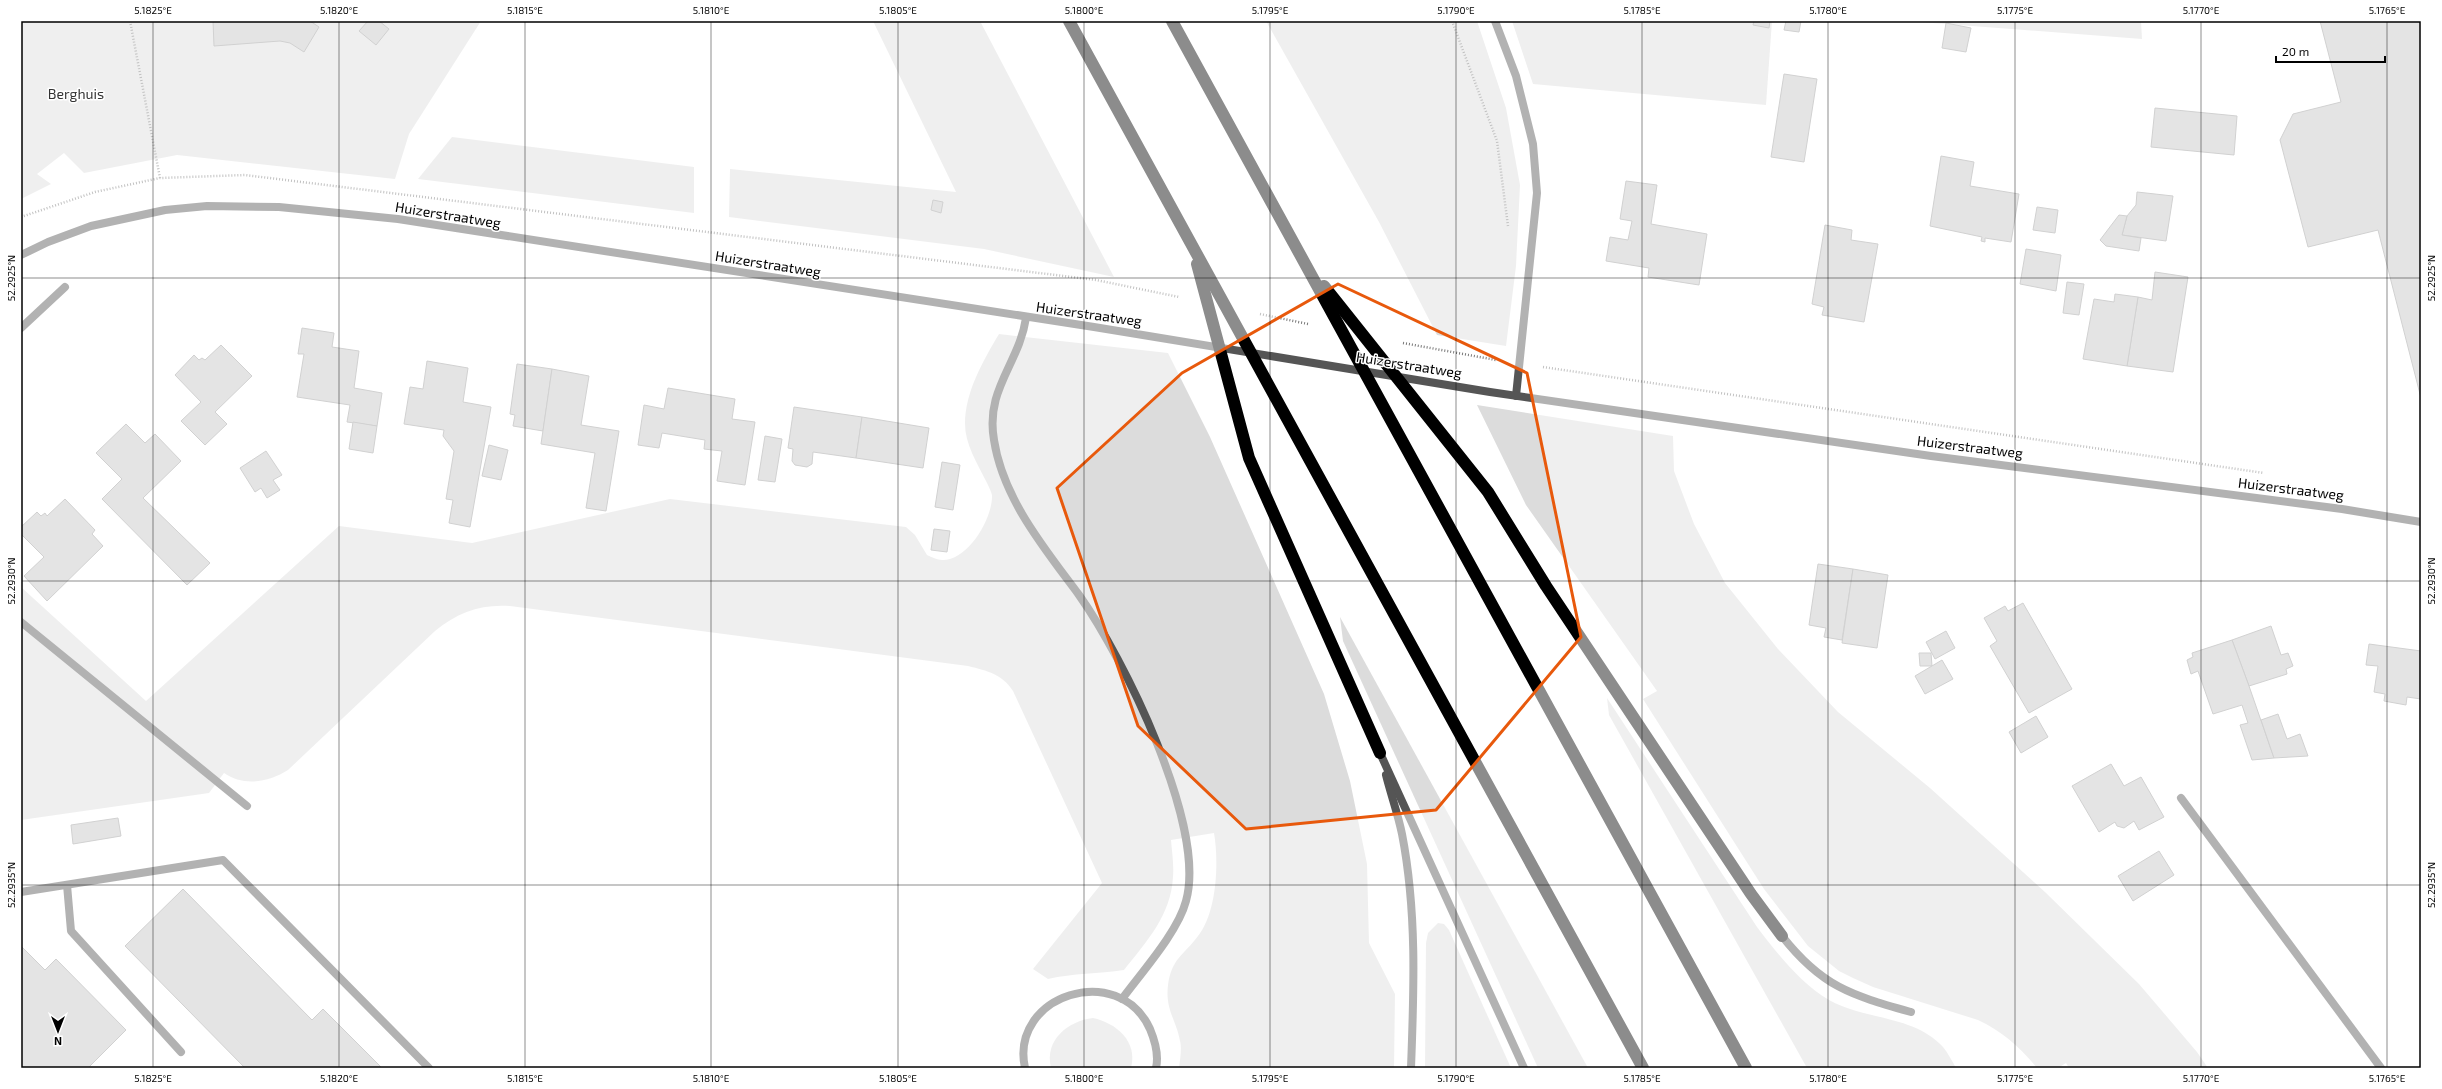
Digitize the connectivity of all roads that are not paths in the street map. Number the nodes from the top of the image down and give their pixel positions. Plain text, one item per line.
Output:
1 (1069, 21) edge
2 (1172, 21) edge
3 (1495, 21) edge
4 (1192, 244) junction
5 (21, 255) edge
6 (1304, 260) junction
7 (65, 288) dead end
8 (1026, 318) junction
9 (21, 328) edge
10 (1516, 396) junction
11 (2421, 522) edge
12 (21, 622) edge
13 (1380, 753) junction
14 (2181, 798) dead end
15 (247, 806) dead end
16 (67, 885) junction
17 (21, 892) edge
18 (1782, 936) joint
19 (1122, 999) junction
20 (1911, 1012) dead end
21 (181, 1052) dead end
22 (429, 1068) edge
23 (1025, 1068) edge
24 (1156, 1068) edge
25 (1411, 1068) edge
26 (1524, 1068) edge
27 (1643, 1068) edge
28 (1746, 1068) edge
29 (2381, 1068) edge

1 - 4 highway
2 - 6 highway
3 - 10 street
4 - 13 highway
4 - 27 highway
5 - 8 street, Huizerstraatweg
6 - 18 highway
6 - 28 highway
7 - 9 street
8 - 10 street, Huizerstraatweg
8 - 19 street
10 - 11 street, Huizerstraatweg
12 - 15 street
13 - 25 street
13 - 26 street
14 - 29 street
16 - 17 street
16 - 21 street
16 - 22 street
18 - 20 street
19 - 23 street
19 - 24 street

